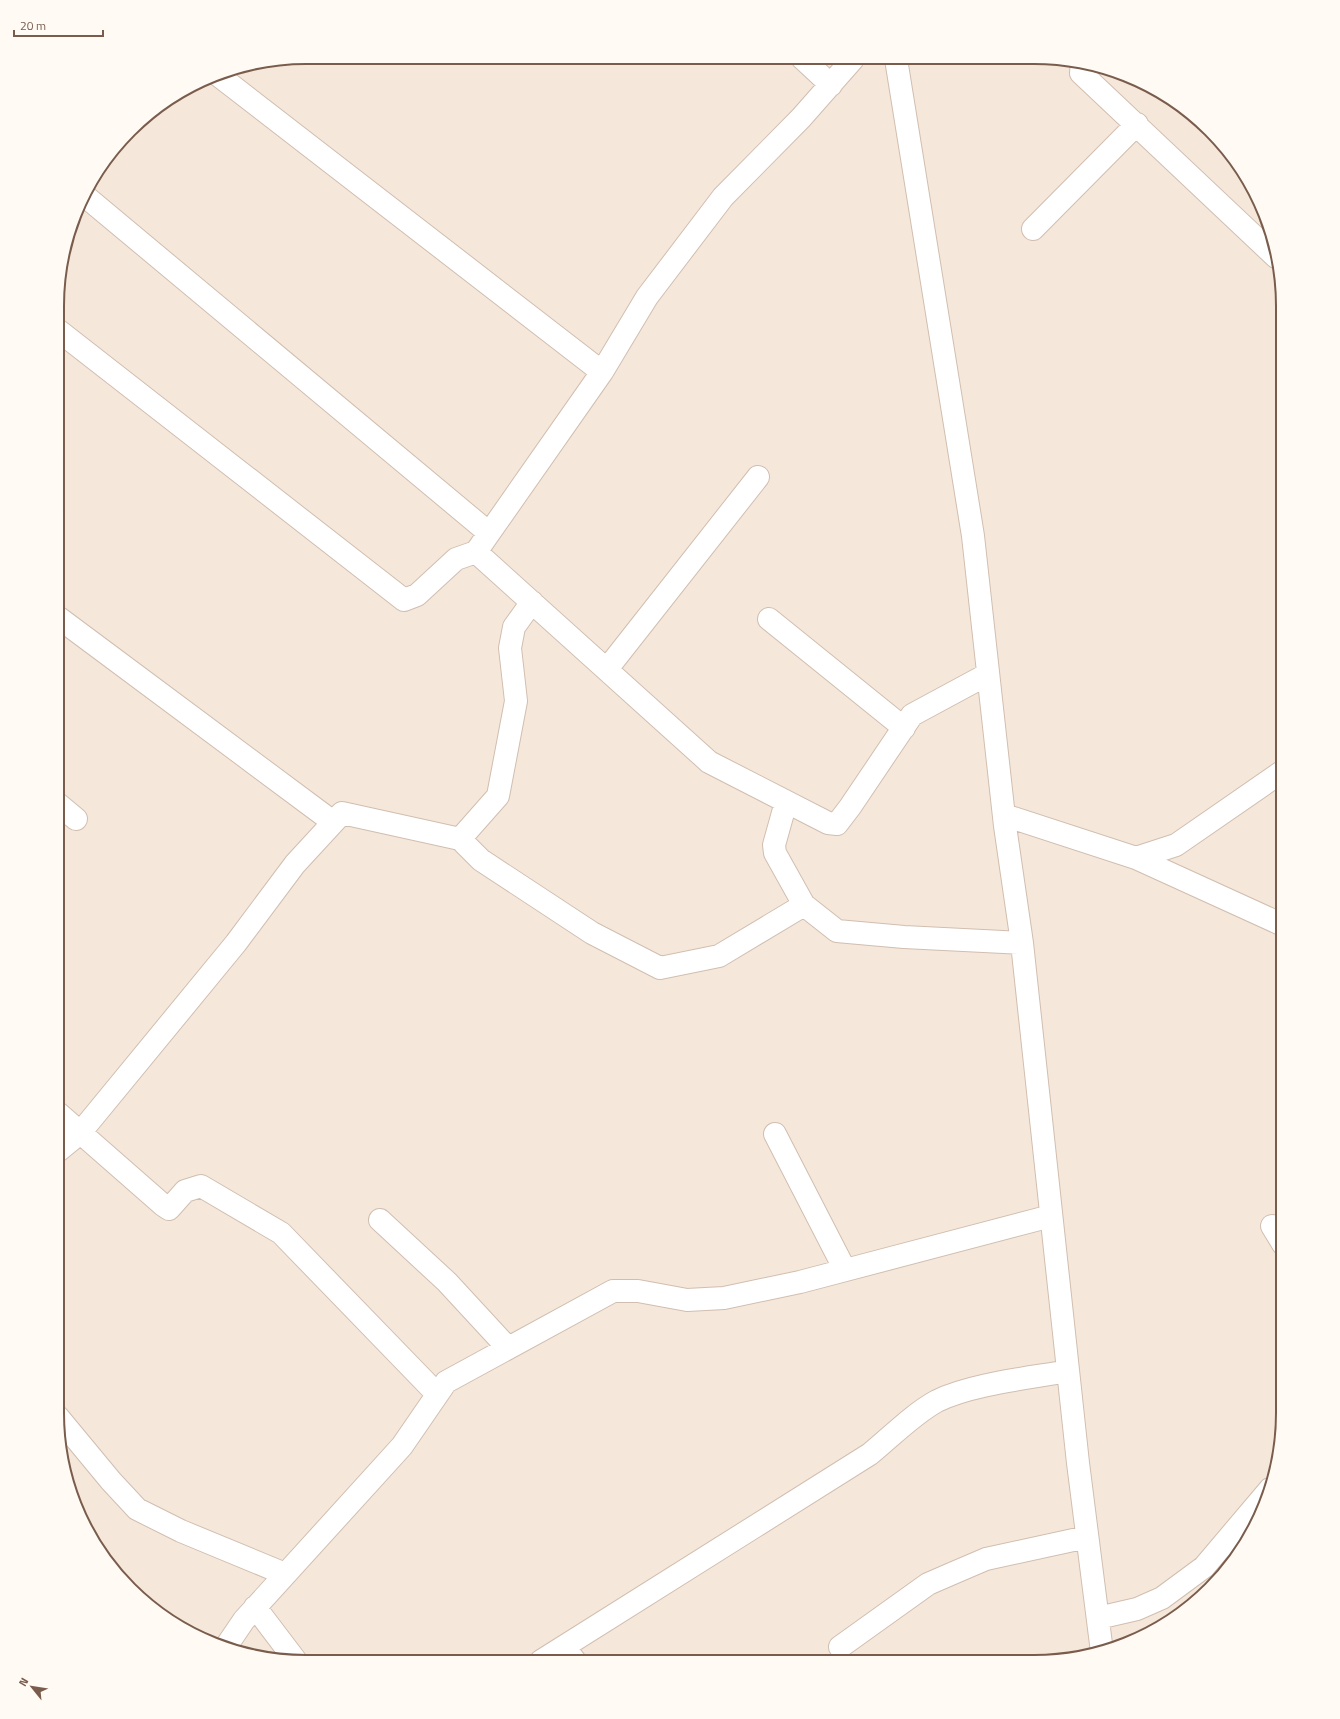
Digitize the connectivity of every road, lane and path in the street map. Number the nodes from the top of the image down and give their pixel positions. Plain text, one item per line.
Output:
1 (808, 64) edge
2 (849, 64) edge
3 (897, 64) edge
4 (1081, 69) edge
5 (223, 79) edge
6 (831, 85) junction
7 (1137, 124) junction
8 (89, 199) edge
9 (1033, 229) dead end
10 (1269, 251) edge
11 (64, 335) edge
12 (602, 372) junction
13 (758, 476) dead end
14 (489, 534) junction
15 (476, 552) junction
16 (532, 602) junction
17 (770, 618) dead end
18 (64, 622) edge
19 (607, 669) junction
20 (988, 674) junction
21 (904, 728) junction
22 (1276, 776) edge
23 (786, 802) junction
24 (64, 809) edge
25 (1004, 815) junction
26 (76, 820) dead end
27 (333, 822) junction
28 (460, 839) junction
29 (1136, 858) junction
30 (804, 905) junction
31 (1276, 922) edge
32 (1022, 943) junction
33 (64, 1118) edge
34 (80, 1133) junction
35 (775, 1134) dead end
36 (64, 1146) edge
37 (1051, 1216) junction
38 (380, 1220) dead end
39 (845, 1270) junction
40 (508, 1348) junction
41 (1068, 1370) junction
42 (437, 1394) junction
43 (65, 1426) edge
44 (1258, 1504) edge
45 (1087, 1537) junction
46 (285, 1574) junction
47 (255, 1607) junction
48 (1098, 1618) junction
49 (229, 1642) edge
50 (1101, 1645) edge
51 (840, 1647) dead end
52 (291, 1654) edge
53 (570, 1654) edge

1 - 6 street
2 - 6 street
3 - 20 street
4 - 7 street
5 - 12 street
6 - 12 street
7 - 9 street
7 - 10 street
8 - 14 street
11 - 15 street
12 - 14 street
13 - 19 street
14 - 15 street
15 - 16 street
16 - 19 street
16 - 28 street
17 - 21 street
18 - 27 street
19 - 23 street
20 - 21 street
20 - 25 street
21 - 23 street
22 - 29 street
23 - 30 street
24 - 26 street
25 - 29 street
25 - 32 street
27 - 28 street
27 - 34 street
28 - 30 street
29 - 31 street
30 - 32 street
32 - 37 street
33 - 34 street
34 - 36 street
34 - 42 street
35 - 39 street
37 - 39 street
37 - 41 street
38 - 40 street
39 - 40 street
40 - 42 street
41 - 45 street
41 - 53 street
42 - 46 street
43 - 46 street
44 - 48 street
45 - 48 street
45 - 51 street
46 - 47 street
47 - 49 street
47 - 52 street
48 - 50 street

